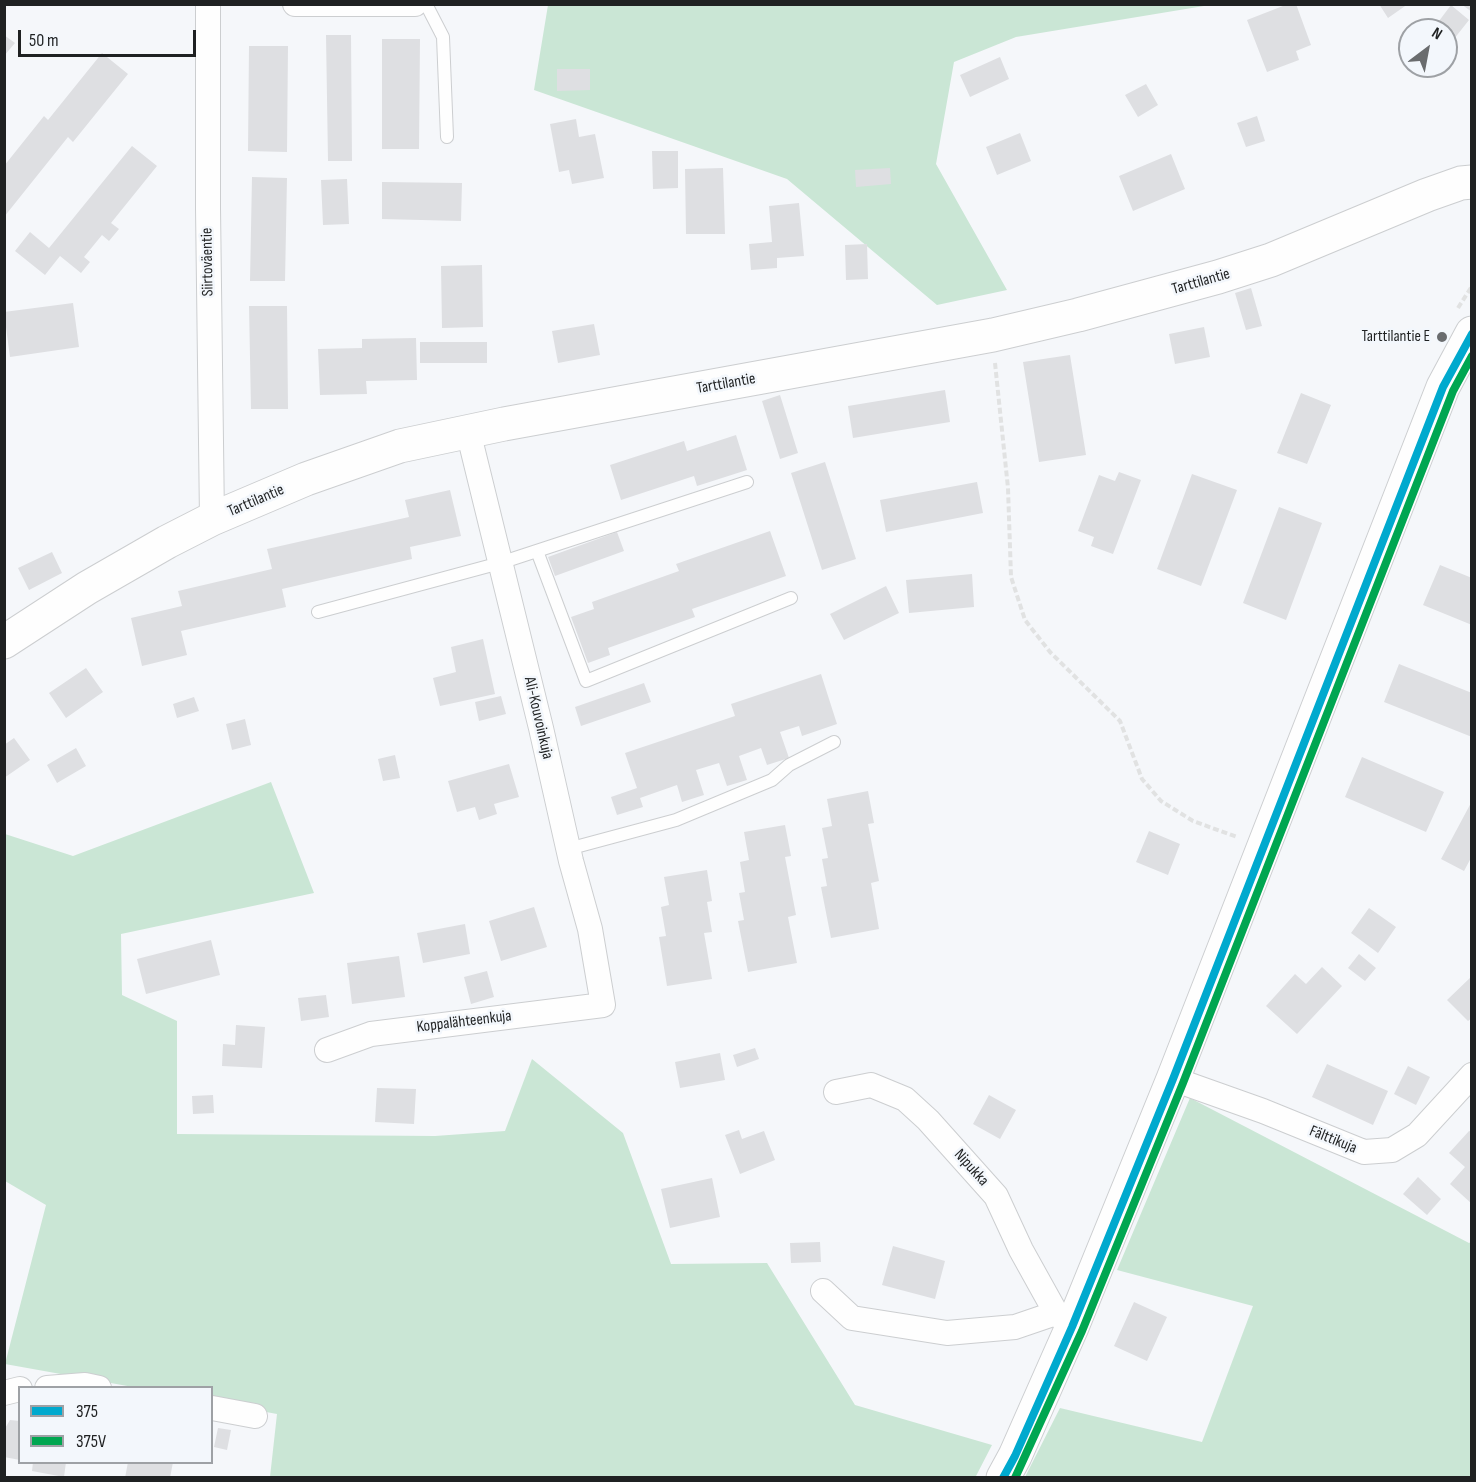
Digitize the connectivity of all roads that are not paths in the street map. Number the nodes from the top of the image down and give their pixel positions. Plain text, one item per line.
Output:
1 (208, 4) edge
2 (295, 4) edge
3 (415, 4) edge
4 (426, 4) edge
5 (328, 5) edge
6 (447, 137) dead end
7 (1472, 182) edge
8 (1472, 333) edge
9 (468, 431) junction
10 (747, 482) dead end
11 (212, 519) junction
12 (537, 551) junction
13 (500, 563) junction
14 (791, 598) dead end
15 (318, 612) dead end
16 (4, 642) edge
17 (834, 742) dead end
18 (568, 849) junction
19 (603, 1005) joint
20 (327, 1050) dead end
21 (1472, 1075) edge
22 (1173, 1079) junction
23 (836, 1092) dead end
24 (823, 1291) dead end
25 (1064, 1320) junction
26 (72, 1386) edge
27 (90, 1386) edge
28 (213, 1408) edge
29 (255, 1416) dead end
30 (1003, 1478) edge

1 - 11 street, Siirtoväentie
2 - 5 street
3 - 5 street
4 - 6 lane
7 - 9 street, Tarttilantie
8 - 22 street
9 - 11 street, Tarttilantie
9 - 13 street, Ali-Kouvoinkuja
10 - 12 lane
11 - 16 street, Tarttilantie
12 - 13 lane
12 - 14 lane
13 - 15 lane
13 - 18 street, Ali-Kouvoinkuja
17 - 18 lane
18 - 19 street, Ali-Kouvoinkuja
19 - 20 street, Koppalähteenkuja
21 - 22 street, Fälttikuja
22 - 25 street
23 - 25 street, Nipukka
24 - 25 street
25 - 30 street
26 - 27 street
28 - 29 street

